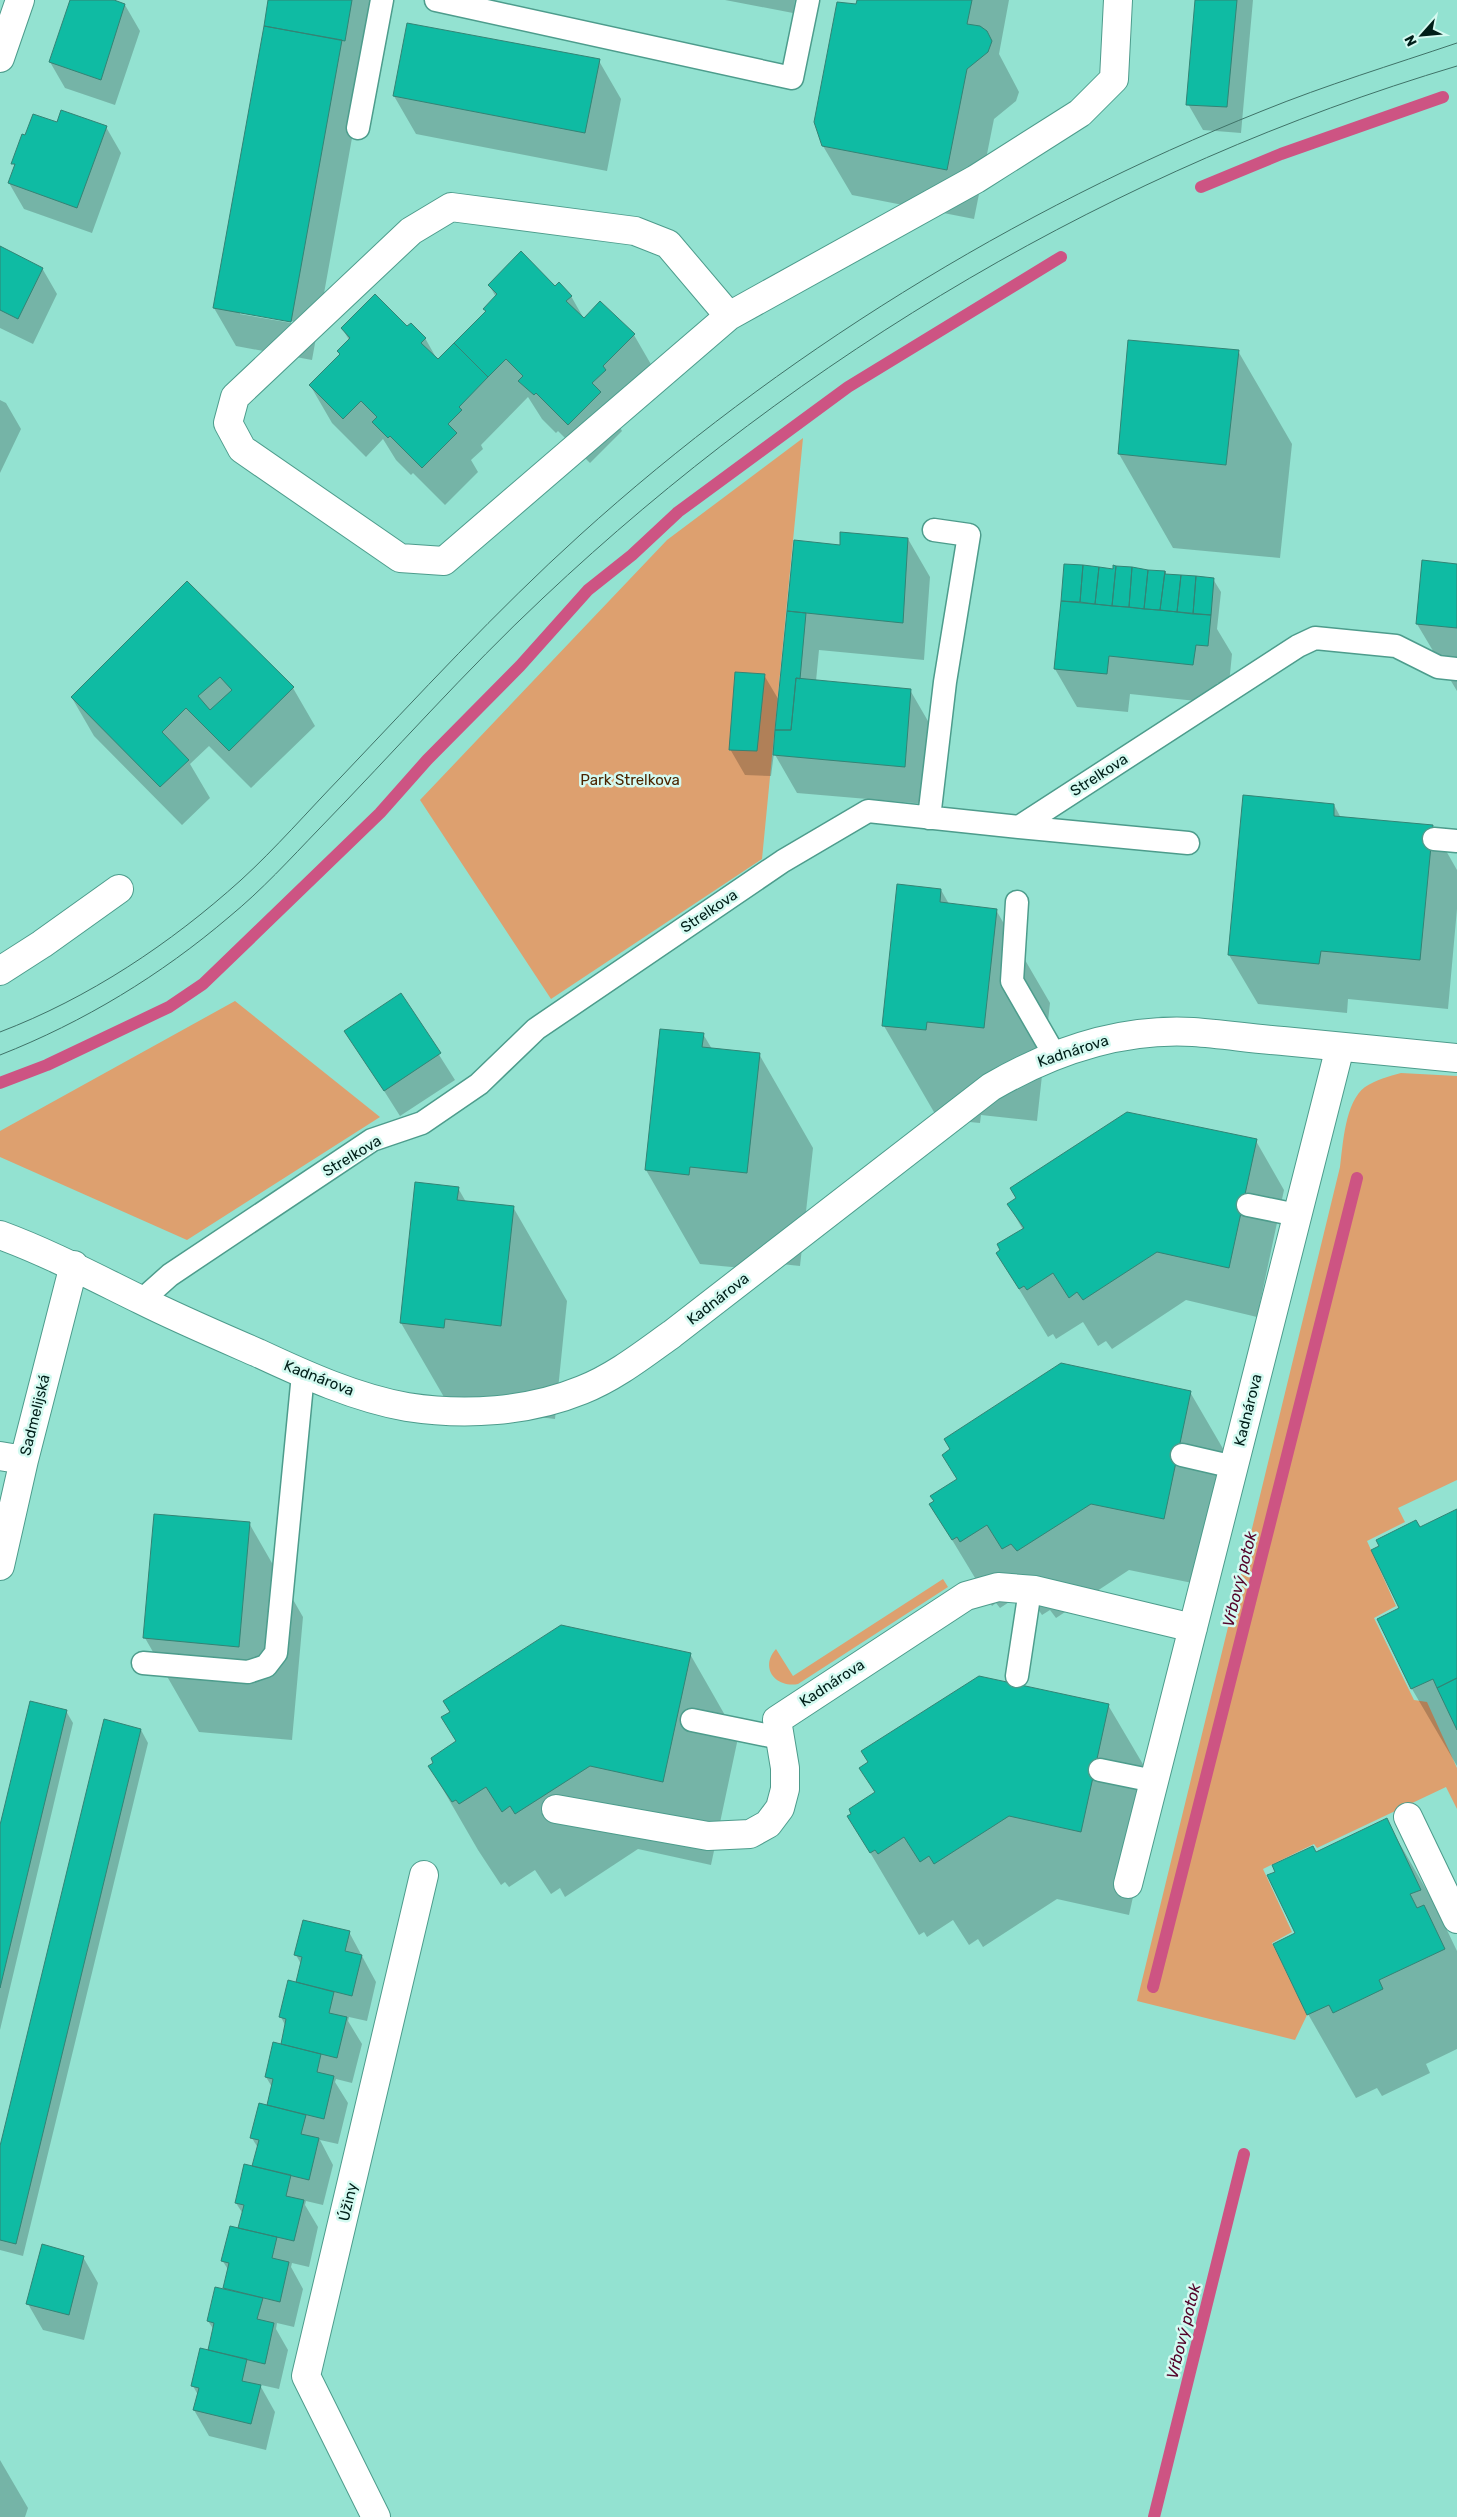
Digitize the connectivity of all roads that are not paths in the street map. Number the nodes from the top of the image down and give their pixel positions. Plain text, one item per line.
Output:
1 (20, 0) edge
2 (382, 0) edge
3 (436, 0) edge
4 (808, 0) edge
5 (1118, 0) edge
6 (0, 58) edge
7 (358, 128) dead end
8 (729, 316) junction
9 (934, 530) dead end
10 (1457, 669) edge
11 (928, 818) junction
12 (1019, 827) junction
13 (1434, 839) dead end
14 (1457, 841) edge
15 (1188, 843) dead end
16 (118, 889) dead end
17 (1017, 902) dead end
18 (0, 971) edge
19 (1340, 1047) junction
20 (1054, 1054) junction
21 (1457, 1058) edge
22 (1248, 1205) dead end
23 (1297, 1215) junction
24 (0, 1235) edge
25 (74, 1265) junction
26 (142, 1300) junction
27 (303, 1374) junction
28 (1182, 1455) dead end
29 (12, 1458) edge
30 (1234, 1468) junction
31 (0, 1566) edge
32 (1030, 1590) junction
33 (1193, 1628) junction
34 (143, 1663) dead end
35 (1017, 1676) dead end
36 (692, 1720) dead end
37 (780, 1738) junction
38 (1100, 1770) dead end
39 (1154, 1781) junction
40 (556, 1809) dead end
41 (1408, 1817) dead end
42 (424, 1875) dead end
43 (1128, 1884) dead end
44 (1457, 1919) edge
45 (376, 2517) edge

1 - 6 street
2 - 7 lane
3 - 4 lane
5 - 8 street
8 - 8 street
9 - 11 lane
10 - 12 lane, Strelkova
11 - 12 lane, Strelkova
11 - 26 lane, Strelkova
12 - 15 lane
13 - 14 lane
16 - 18 street
17 - 20 lane
19 - 20 street, Kadnárova
19 - 21 street, Kadnárova
19 - 23 street, Kadnárova
20 - 27 street, Kadnárova
22 - 23 lane
23 - 30 street, Kadnárova
24 - 25 street, Kadnárova
25 - 26 street, Kadnárova
25 - 29 street, Sadmelijská
26 - 27 street, Kadnárova
27 - 34 lane
28 - 30 lane
29 - 31 street, Sadmelijská
30 - 33 street, Kadnárova
32 - 33 street, Kadnárova
32 - 35 lane
32 - 37 street, Kadnárova
33 - 39 street, Kadnárova
36 - 37 lane
37 - 40 street, Kadnárova
38 - 39 lane
39 - 43 street, Kadnárova
41 - 44 street
42 - 45 street, Úžiny

